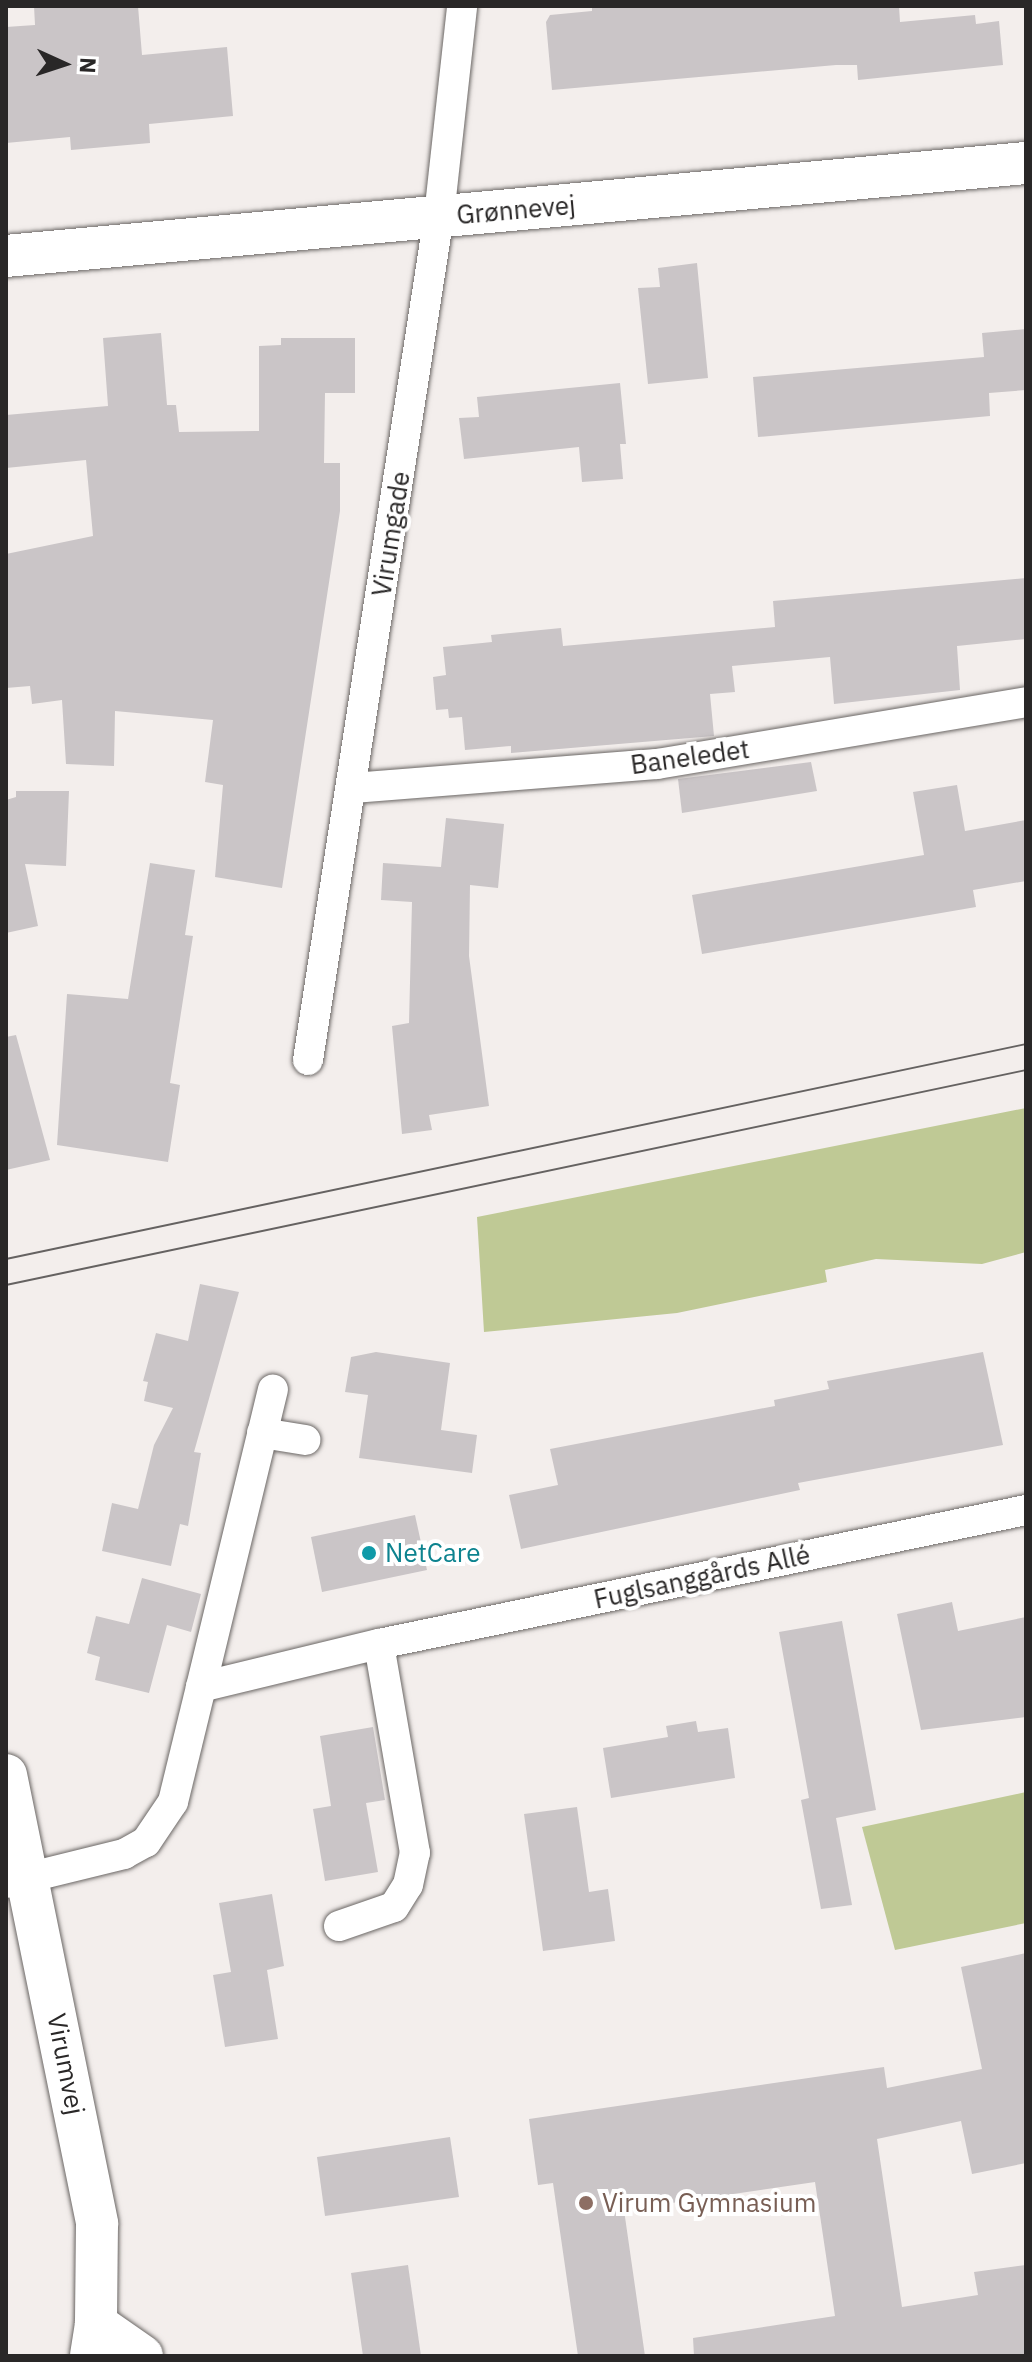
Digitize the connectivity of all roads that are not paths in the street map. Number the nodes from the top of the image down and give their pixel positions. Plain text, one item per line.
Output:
1 (462, 6) edge
2 (1026, 163) edge
3 (439, 216) junction
4 (6, 256) edge
5 (1026, 702) edge
6 (352, 788) junction
7 (308, 1060) dead end
8 (273, 1390) dead end
9 (262, 1433) junction
10 (305, 1440) dead end
11 (1026, 1510) edge
12 (379, 1644) junction
13 (201, 1687) junction
14 (6, 1775) edge
15 (17, 1881) edge
16 (339, 1926) dead end
17 (94, 2340) edge
18 (142, 2356) edge

1 - 3 street, Virumgade
2 - 3 street, Grønnevej
3 - 4 street, Grønnevej
3 - 6 street, Virumgade
5 - 6 street, Baneledet
6 - 7 street, Virumgade
8 - 9 street
9 - 10 street
9 - 13 street
11 - 12 street, Fuglsanggårds Allé
12 - 13 street, Fuglsanggårds Allé
12 - 16 street
13 - 15 street
14 - 15 street, Virumvej
15 - 17 street, Virumvej
17 - 18 street

